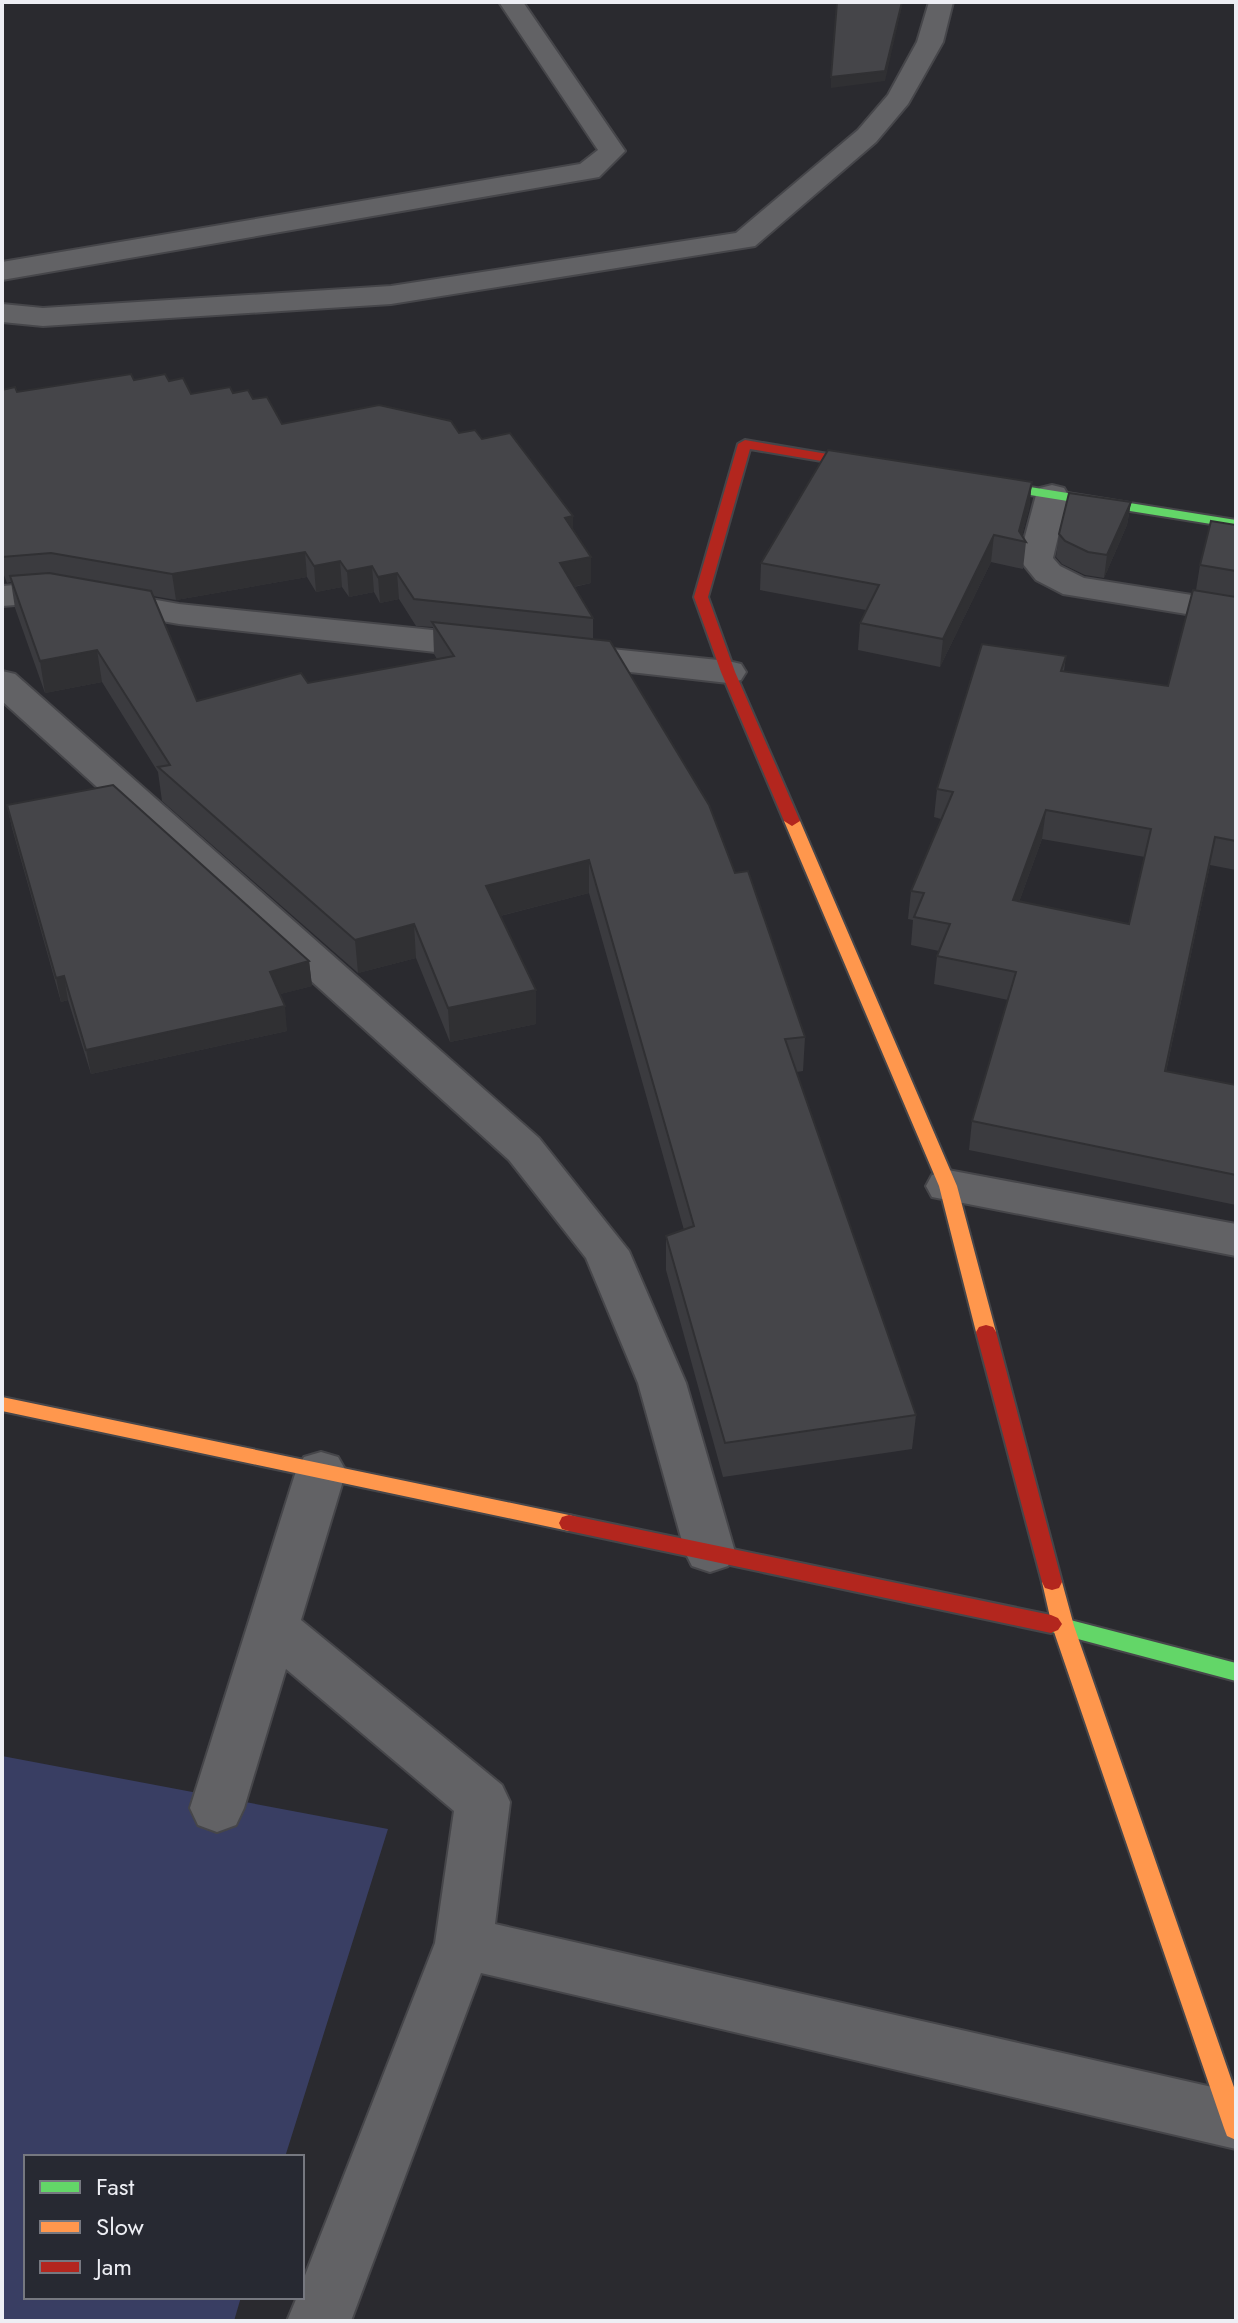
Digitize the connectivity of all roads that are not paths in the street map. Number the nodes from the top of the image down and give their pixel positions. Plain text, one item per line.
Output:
1 (511, 2) edge
2 (941, 2) edge
3 (2, 271) edge
4 (2, 313) edge
5 (899, 470) edge
6 (960, 480) edge
7 (1052, 495) junction
8 (1236, 524) edge
9 (2, 584) edge
10 (55, 592) junction
11 (2, 596) edge
12 (1236, 612) edge
13 (728, 672) junction
14 (2, 682) edge
15 (948, 1186) junction
16 (1236, 1240) edge
17 (2, 1404) edge
18 (321, 1471) junction
19 (710, 1552) junction
20 (1063, 1626) junction
21 (272, 1627) junction
22 (1236, 1672) edge
23 (217, 1808) dead end
24 (464, 1943) junction
25 (1235, 2123) edge
26 (319, 2321) edge

1 - 3 street
2 - 4 street
5 - 13 street
6 - 7 street
7 - 8 street
7 - 12 street
9 - 10 street
10 - 11 street
10 - 13 street
13 - 15 street
14 - 19 street
15 - 16 street
15 - 20 street
17 - 18 street
18 - 19 street
18 - 21 street
19 - 20 street
20 - 22 street
20 - 25 street
21 - 23 street
21 - 24 street
24 - 25 street
24 - 26 street

